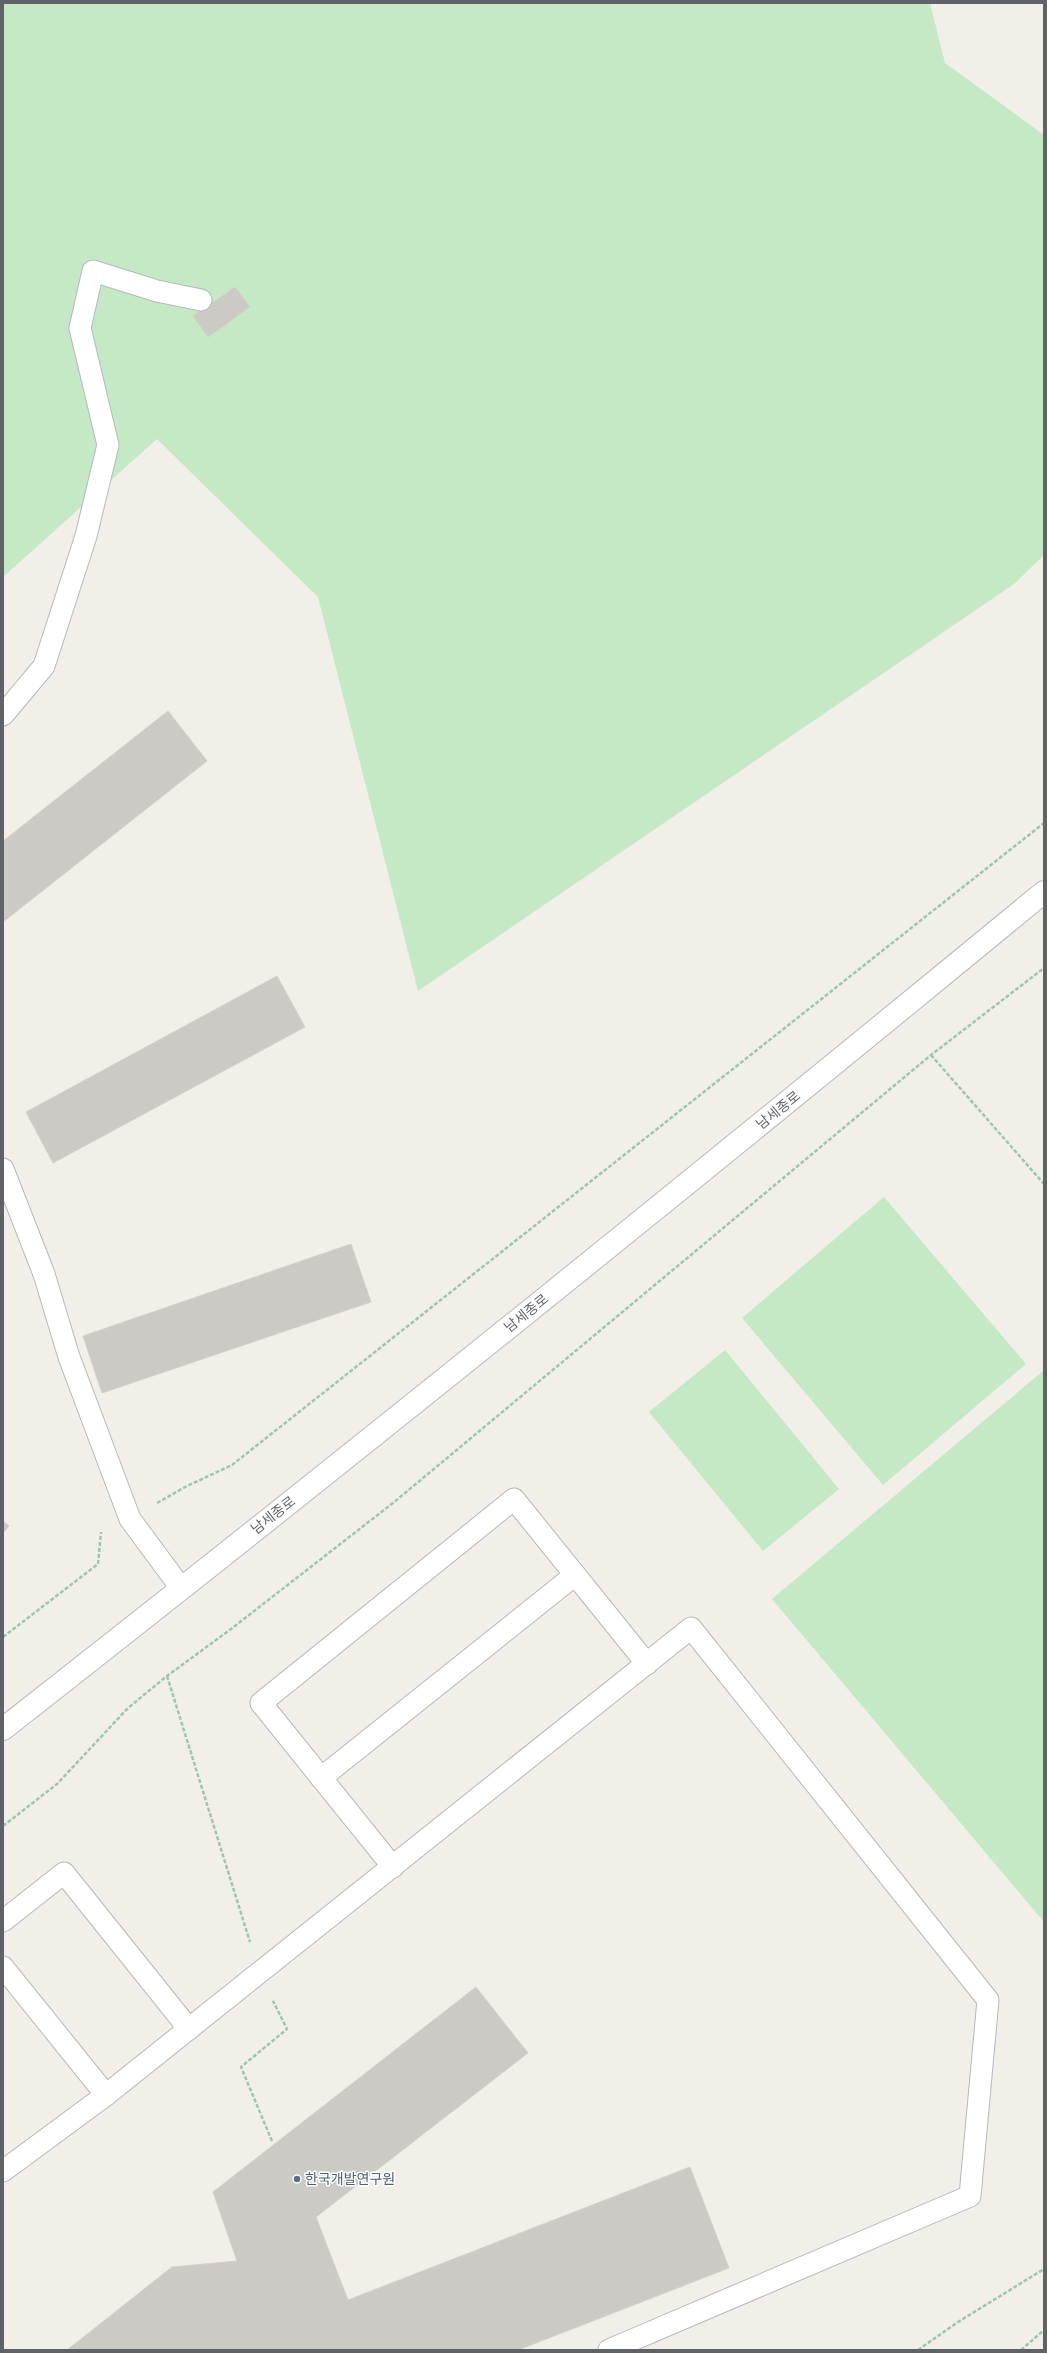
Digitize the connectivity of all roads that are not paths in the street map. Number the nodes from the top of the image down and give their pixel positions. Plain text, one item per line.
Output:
1 (201, 300) dead end
2 (3, 715) edge
3 (1044, 892) edge
4 (3, 1169) edge
5 (575, 1575) junction
6 (181, 1588) junction
7 (647, 1664) junction
8 (3, 1729) edge
9 (321, 1778) junction
10 (393, 1867) junction
11 (3, 1921) edge
12 (3, 1967) edge
13 (189, 2029) junction
14 (106, 2096) junction
15 (3, 2171) edge
16 (609, 2350) edge

1 - 2 lane
3 - 6 street, 남세종로
4 - 6 lane
5 - 7 lane
5 - 9 lane
5 - 9 lane
6 - 8 street, 남세종로
7 - 10 lane
7 - 16 lane
9 - 10 lane
10 - 13 lane
11 - 13 lane
12 - 14 lane
13 - 14 lane
14 - 15 lane

